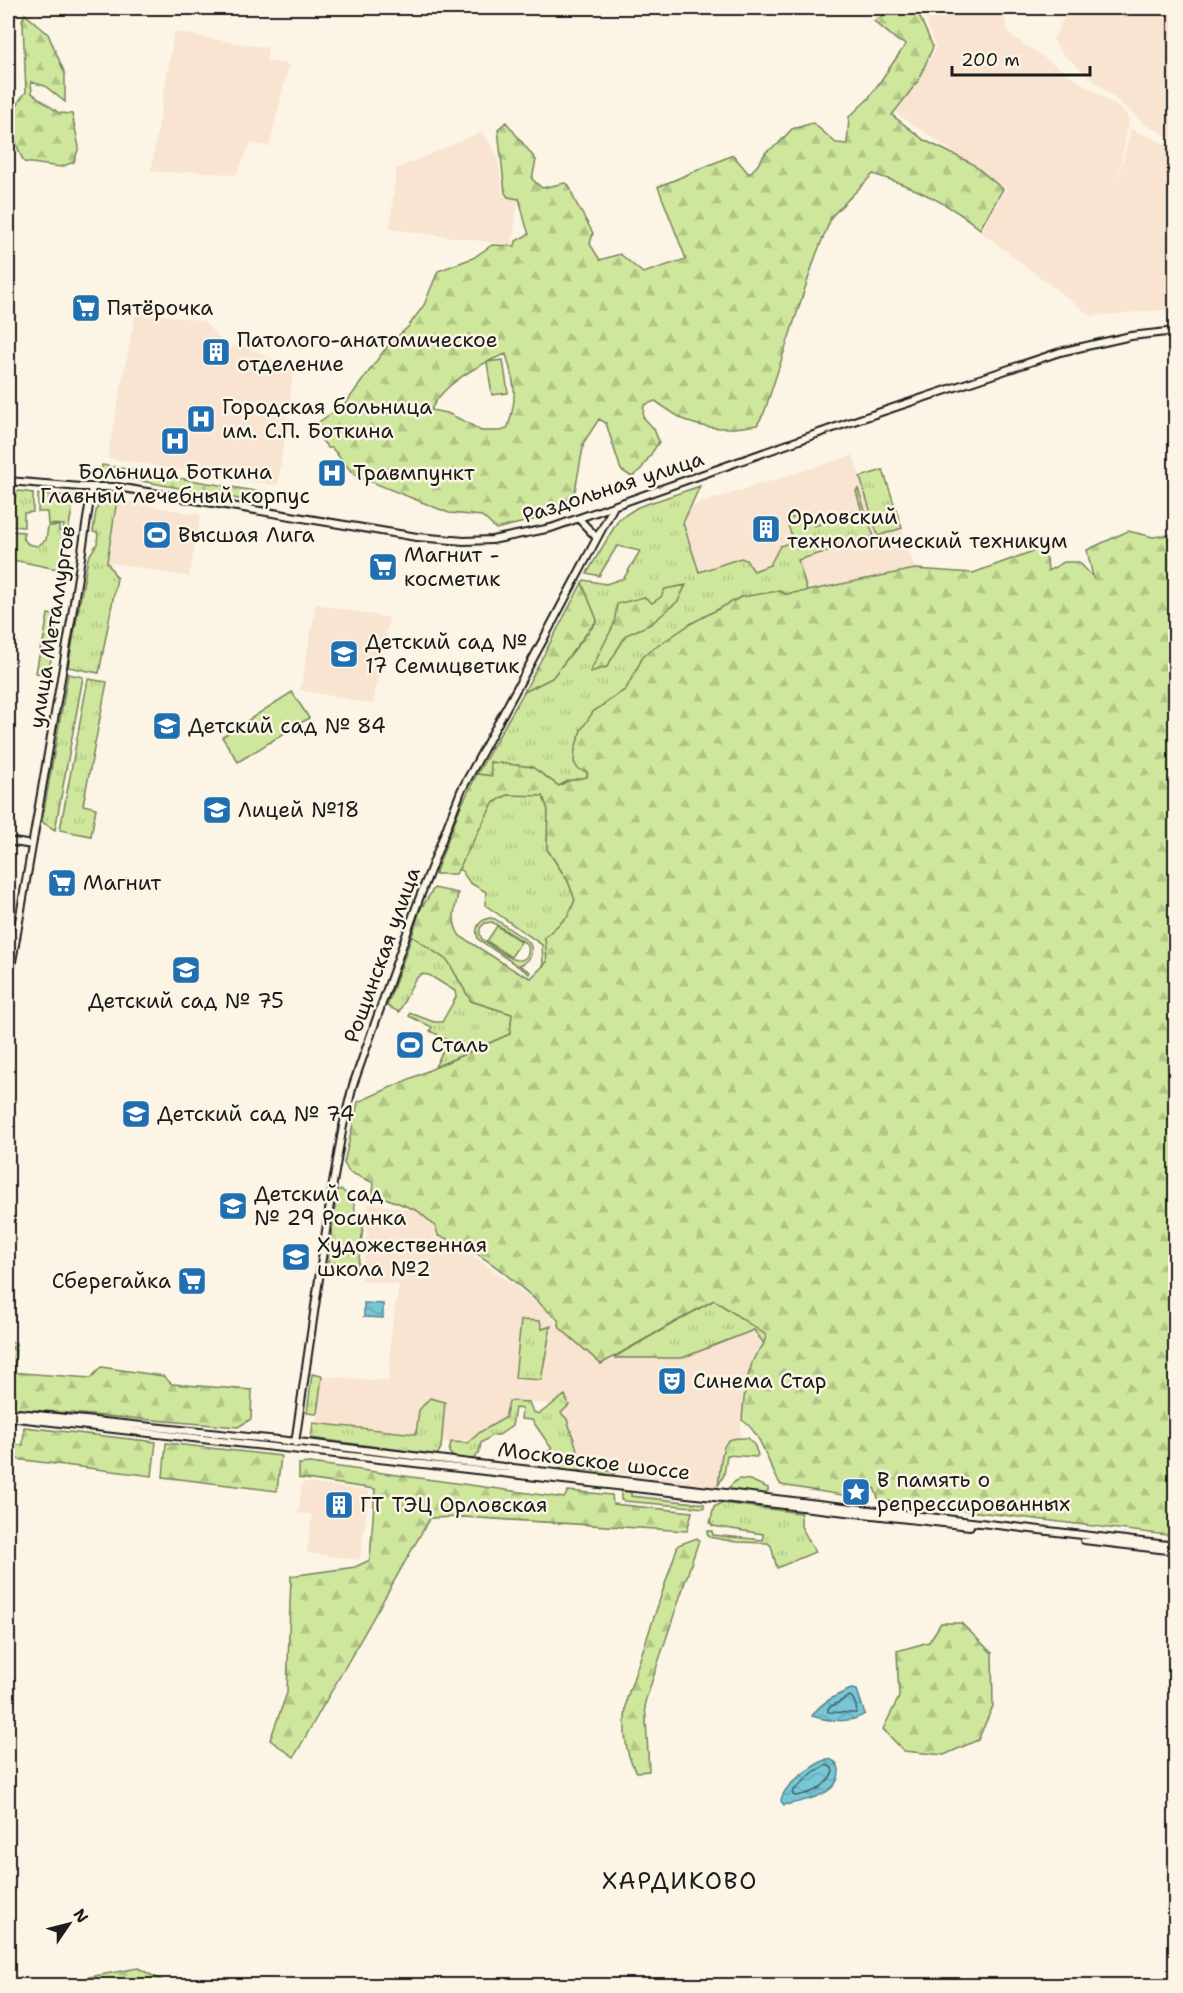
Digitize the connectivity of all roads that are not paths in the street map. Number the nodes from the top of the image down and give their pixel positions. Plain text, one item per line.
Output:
1 (1176, 332) edge
2 (8, 481) edge
3 (92, 487) junction
4 (613, 508) junction
5 (579, 519) junction
6 (597, 538) junction
7 (8, 841) edge
8 (32, 845) junction
9 (8, 985) edge
10 (8, 1412) edge
11 (8, 1416) edge
12 (296, 1441) junction
13 (294, 1450) junction
14 (1176, 1548) edge

1 - 4 main road, Раздольная улица
2 - 3 main road, Раздольная улица
3 - 5 main road, Раздольная улица
3 - 8 main road, улица Металлургов
4 - 5 main road, Раздольная улица
4 - 6 main road, Рощинская улица
5 - 6 main road
6 - 12 main road, Рощинская улица
7 - 8 main road
8 - 9 main road, улица Металлургов
10 - 12 main road, Московское шоссе
11 - 13 main road, Московское шоссе
12 - 13 main road, Рощинская улица
12 - 14 main road, Московское шоссе
13 - 14 main road, Московское шоссе

